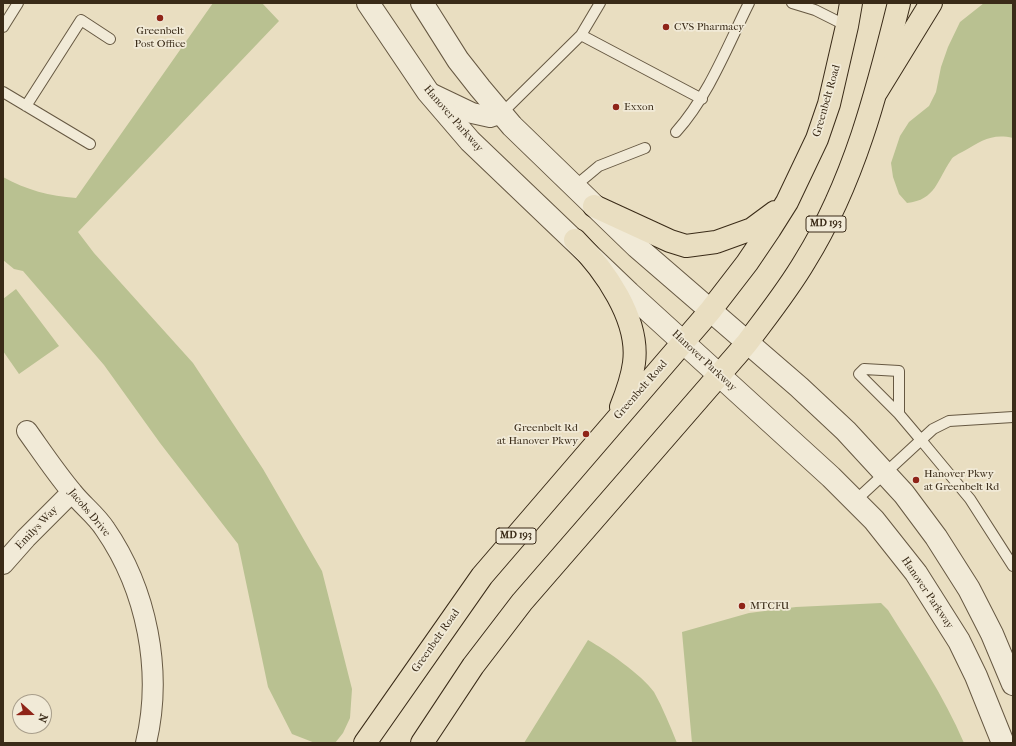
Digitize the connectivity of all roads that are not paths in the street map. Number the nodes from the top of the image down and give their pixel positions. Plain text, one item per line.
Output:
1 (18, 3) edge
2 (368, 3) edge
3 (422, 3) edge
4 (600, 3) edge
5 (749, 3) edge
6 (792, 3) edge
7 (851, 3) edge
8 (899, 3) edge
9 (931, 3) edge
10 (847, 26) junction
11 (3, 27) edge
12 (582, 35) junction
13 (110, 39) dead end
14 (877, 91) junction
15 (3, 92) edge
16 (428, 92) junction
17 (702, 98) junction
18 (26, 106) junction
19 (502, 113) junction
20 (676, 132) dead end
21 (90, 144) dead end
22 (645, 148) dead end
23 (575, 186) junction
24 (787, 202) junction
25 (594, 206) junction
26 (575, 240) junction
27 (710, 312) junction
28 (684, 342) junction
29 (747, 343) junction
30 (719, 375) junction
31 (899, 414) junction
32 (1013, 416) edge
33 (616, 419) junction
34 (27, 431) dead end
35 (920, 440) junction
36 (884, 473) junction
37 (72, 492) junction
38 (856, 500) junction
39 (3, 564) edge
40 (1013, 566) edge
41 (1013, 684) edge
42 (146, 743) edge
43 (365, 743) edge
44 (422, 743) edge
45 (1003, 743) edge

1 - 11 lane
2 - 16 street, Hanover Parkway
3 - 19 street
4 - 12 lane
5 - 17 lane
6 - 10 lane
7 - 10 main road, Greenbelt Road / MD 193
8 - 14 main road, MD 193
9 - 14 main road
10 - 24 main road, Greenbelt Road / MD 193
12 - 17 lane
12 - 19 lane
13 - 18 lane
14 - 29 main road, MD 193
15 - 18 lane
16 - 19 street
16 - 26 street, Hanover Parkway
17 - 20 lane
18 - 21 lane
19 - 23 street
22 - 23 lane
23 - 25 street
24 - 25 main road
24 - 27 main road, Greenbelt Road / MD 193
25 - 27 street
26 - 28 street, Hanover Parkway
26 - 33 main road
27 - 28 main road, Greenbelt Road / MD 193
27 - 29 street
28 - 30 street, Hanover Parkway
28 - 33 main road, Greenbelt Road / MD 193
29 - 30 main road, MD 193
29 - 36 street
30 - 38 street, Hanover Parkway
30 - 44 main road, MD 193
31 - 31 lane
31 - 35 lane
32 - 35 lane
33 - 43 main road, Greenbelt Road / MD 193
34 - 37 street, Jacobs Drive
35 - 36 lane
35 - 40 lane
36 - 38 lane
36 - 41 street
37 - 39 street, Emilys Way
37 - 42 street, Jacobs Drive
38 - 45 street, Hanover Parkway

